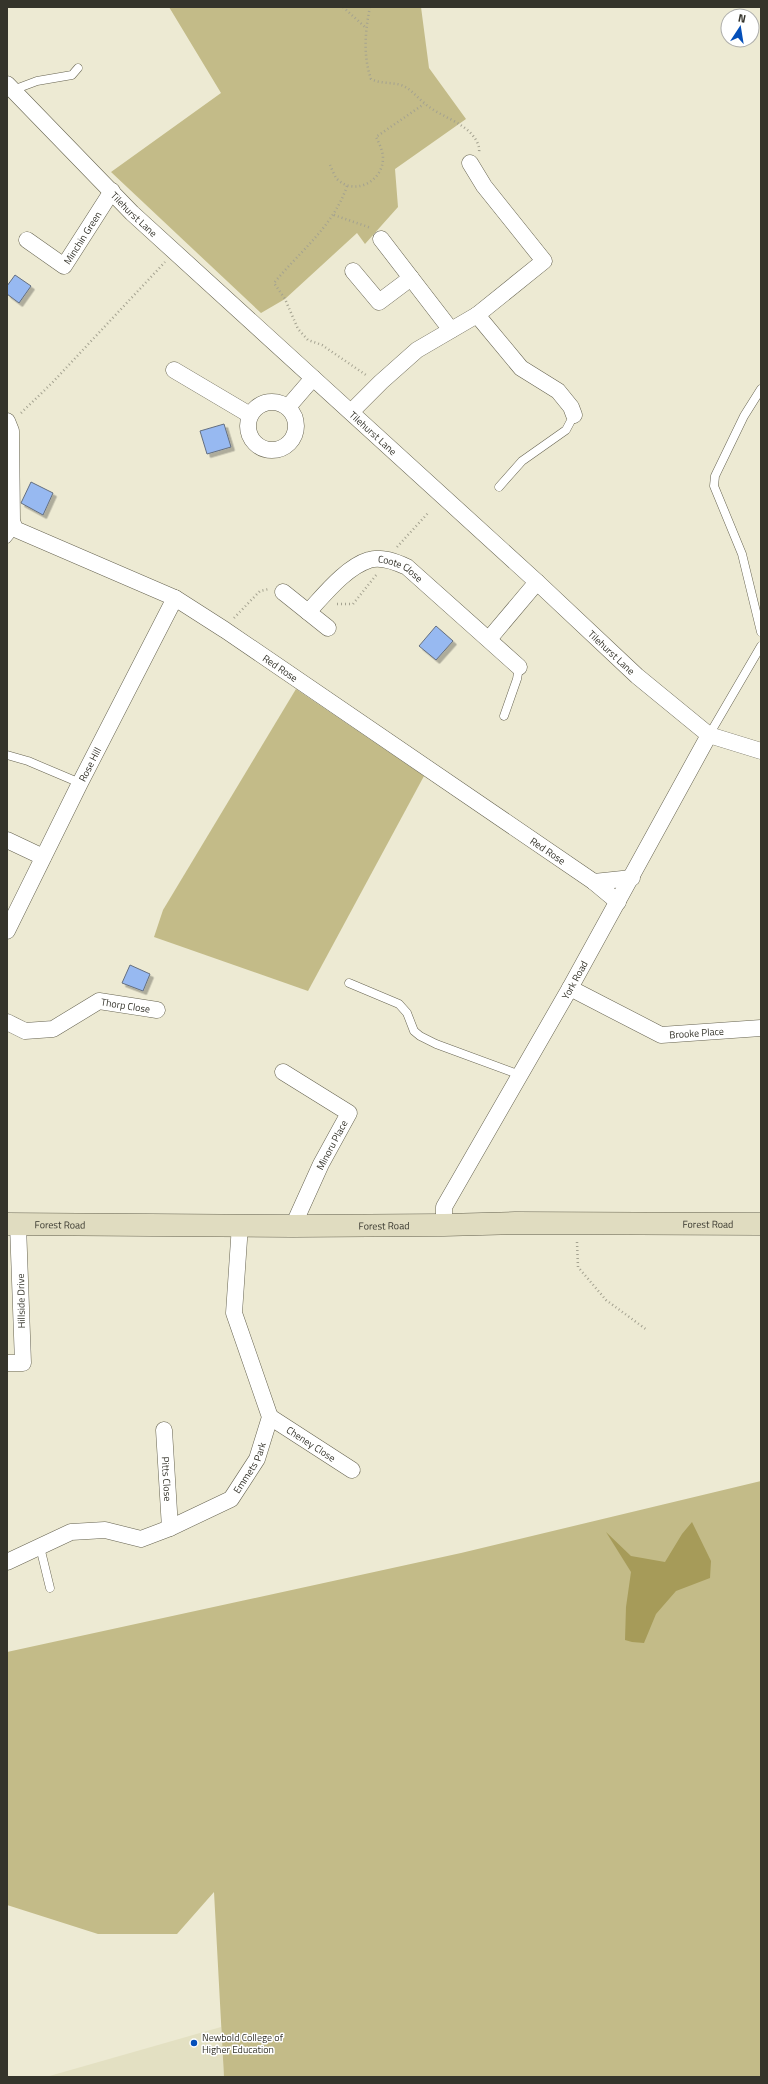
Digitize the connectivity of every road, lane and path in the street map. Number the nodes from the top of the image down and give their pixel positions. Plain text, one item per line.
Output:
1 (344, 7) edge
2 (370, 7) edge
3 (366, 27) junction
4 (78, 68) dead end
5 (10, 87) edge
6 (424, 104) junction
7 (470, 163) joint
8 (330, 165) dead end
9 (347, 186) junction
10 (112, 191) junction
11 (334, 215) junction
12 (381, 239) joint
13 (27, 240) dead end
14 (175, 252) junction
15 (353, 271) dead end
16 (411, 278) junction
17 (477, 315) junction
18 (451, 330) junction
19 (174, 370) dead end
20 (313, 378) junction
21 (381, 382) junction
22 (761, 389) edge
23 (288, 407) junction
24 (351, 412) junction
25 (250, 415) junction
26 (574, 415) joint
27 (8, 423) edge
28 (499, 487) dead end
29 (429, 512) dead end
30 (11, 534) edge
31 (395, 549) dead end
32 (378, 573) dead end
33 (537, 582) junction
34 (283, 592) joint
35 (175, 598) junction
36 (335, 604) dead end
37 (308, 612) junction
38 (328, 628) dead end
39 (225, 630) junction
40 (761, 632) edge
41 (489, 639) junction
42 (761, 646) edge
43 (519, 667) joint
44 (504, 716) dead end
45 (709, 735) junction
46 (761, 750) edge
47 (7, 755) edge
48 (80, 783) junction
49 (7, 840) edge
50 (43, 857) junction
51 (632, 878) junction
52 (594, 882) junction
53 (618, 902) junction
54 (7, 931) edge
55 (349, 983) dead end
56 (570, 988) junction
57 (158, 1010) dead end
58 (7, 1022) edge
59 (761, 1028) edge
60 (283, 1072) dead end
61 (520, 1075) junction
62 (578, 1223) junction
63 (13, 1224) edge
64 (761, 1224) edge
65 (240, 1225) junction
66 (444, 1225) junction
67 (293, 1226) junction
68 (646, 1330) dead end
69 (7, 1363) edge
70 (270, 1417) junction
71 (164, 1430) dead end
72 (352, 1470) dead end
73 (170, 1528) junction
74 (40, 1547) junction
75 (7, 1562) edge
76 (50, 1588) dead end

1 - 3 path
2 - 3 path
3 - 6 path
4 - 5 lane
5 - 10 street, Tilehurst Lane
6 - 7 path
6 - 9 path
7 - 17 street
8 - 9 path
9 - 11 path
10 - 13 street, Minchin Green
10 - 14 street, Tilehurst Lane
11 - 12 path
11 - 21 path
12 - 16 street
14 - 20 street, Tilehurst Lane
14 - 27 path
15 - 16 street
16 - 18 street
17 - 18 street
17 - 26 street
18 - 21 street
19 - 25 street
20 - 23 street
20 - 24 street, Tilehurst Lane
21 - 24 street
22 - 40 lane
23 - 25 street
23 - 25 street
24 - 33 street, Tilehurst Lane
26 - 28 lane
27 - 30 street, Red Rose
29 - 31 path
30 - 35 street, Red Rose
32 - 36 path
33 - 41 street
33 - 45 street, Tilehurst Lane
34 - 37 street
34 - 39 path
35 - 39 street, Red Rose
35 - 48 street, Rose Hill
37 - 38 street
37 - 41 street, Coote Close
39 - 52 street, Red Rose
41 - 43 street, Coote Close
42 - 45 lane
43 - 44 lane
45 - 46 street, Tilehurst Lane
45 - 51 street, York Road
47 - 48 lane
48 - 50 street, Rose Hill
49 - 50 street
50 - 54 street, Rose Hill
51 - 52 street
51 - 53 street, York Road
52 - 53 street, Red Rose
53 - 56 street, York Road
55 - 61 lane
56 - 59 street, Brooke Place
56 - 61 street, York Road
57 - 58 street, Thorp Close
60 - 67 street, Minoru Place
61 - 66 street, York Road
62 - 64 main road, Forest Road
62 - 66 main road, Forest Road
62 - 68 path
63 - 65 main road, Forest Road
63 - 69 street, Hillside Drive
65 - 67 main road, Forest Road
65 - 70 street
66 - 67 main road, Forest Road
70 - 72 street, Cheney Close
70 - 73 street, Emmets Park
71 - 73 street, Pitts Close
73 - 74 street, Emmets Park
74 - 75 street, Emmets Park
74 - 76 lane

